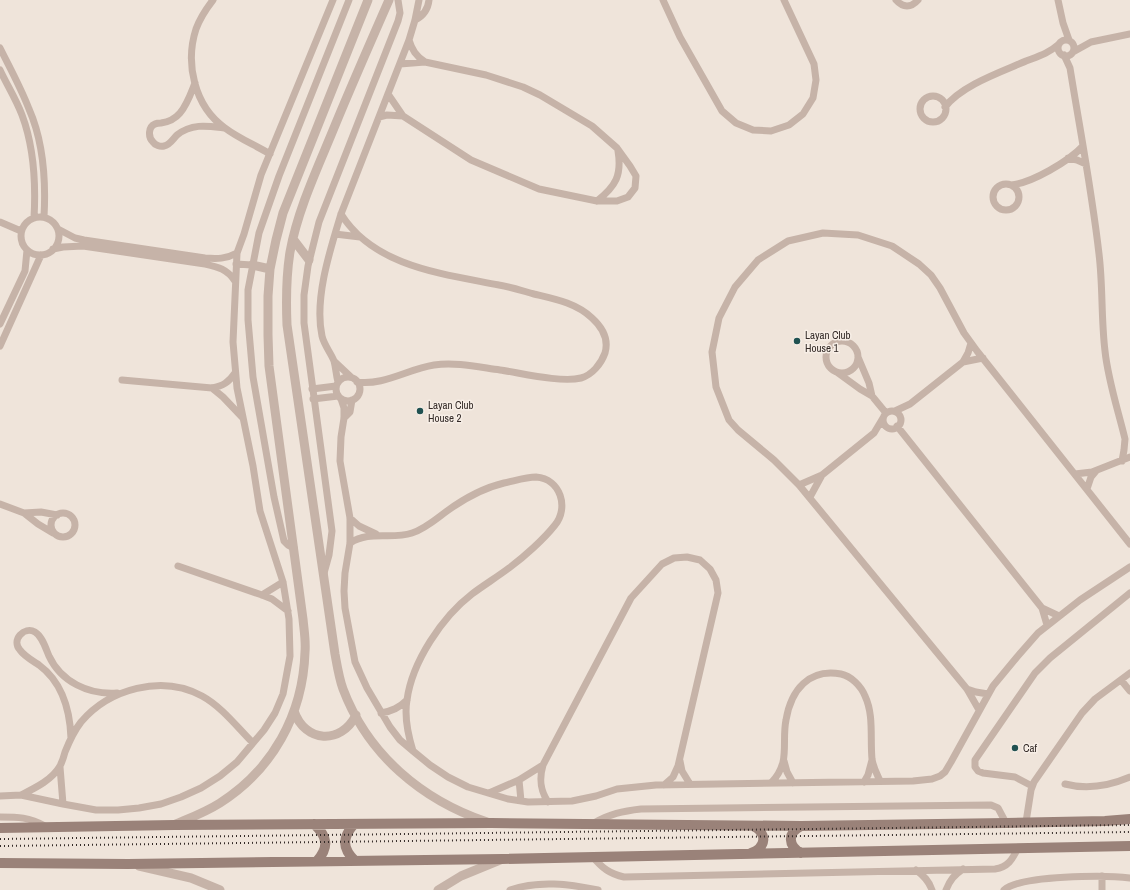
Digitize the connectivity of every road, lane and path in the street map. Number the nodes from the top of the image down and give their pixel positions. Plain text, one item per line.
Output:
1 (213, 0) edge
2 (333, 0) edge
3 (349, 0) edge
4 (368, 0) edge
5 (389, 0) edge
6 (398, 0) edge
7 (419, 0) edge
8 (429, 0) edge
9 (663, 0) edge
10 (784, 0) edge
11 (896, 0) edge
12 (918, 0) edge
13 (1058, 0) edge
14 (415, 20) junction
15 (1063, 23) junction
16 (1130, 34) edge
17 (409, 40) junction
18 (1070, 40) junction
19 (1091, 42) junction
20 (1060, 43) junction
21 (0, 48) edge
22 (1073, 52) junction
23 (1047, 54) junction
24 (1064, 55) junction
25 (425, 62) junction
26 (400, 64) junction
27 (1070, 68) junction
28 (0, 70) edge
29 (195, 83) junction
30 (332, 92) junction
31 (388, 94) junction
32 (347, 95) junction
33 (957, 95) junction
34 (938, 98) junction
35 (945, 107) junction
36 (403, 116) junction
37 (379, 117) junction
38 (321, 118) junction
39 (337, 123) junction
40 (225, 128) junction
41 (1083, 146) junction
42 (617, 148) junction
43 (270, 154) junction
44 (1068, 158) junction
45 (1086, 164) junction
46 (1031, 180) junction
47 (1011, 185) junction
48 (1019, 196) junction
49 (597, 201) junction
50 (342, 214) junction
51 (44, 217) junction
52 (34, 218) junction
53 (0, 222) edge
54 (58, 229) junction
55 (21, 231) junction
56 (335, 234) junction
57 (360, 237) junction
58 (294, 239) junction
59 (53, 249) junction
60 (27, 250) junction
61 (237, 253) junction
62 (41, 255) junction
63 (309, 260) junction
64 (211, 262) junction
65 (236, 264) junction
66 (252, 265) junction
67 (270, 269) junction
68 (250, 276) junction
69 (235, 278) junction
70 (0, 324) edge
71 (971, 343) junction
72 (0, 346) edge
73 (858, 357) junction
74 (983, 358) junction
75 (334, 361) junction
76 (963, 362) junction
77 (836, 372) junction
78 (235, 373) junction
79 (122, 380) dead end
80 (354, 380) junction
81 (374, 382) junction
82 (337, 384) junction
83 (212, 388) junction
84 (312, 389) junction
85 (359, 393) junction
86 (872, 396) junction
87 (340, 398) junction
88 (313, 399) junction
89 (352, 400) junction
90 (910, 404) junction
91 (895, 411) junction
92 (885, 415) junction
93 (243, 417) junction
94 (344, 418) junction
95 (896, 425) junction
96 (874, 433) junction
97 (1125, 439) junction
98 (1130, 446) edge
99 (1130, 457) edge
100 (1122, 461) junction
101 (1096, 471) junction
102 (1076, 474) junction
103 (822, 475) junction
104 (799, 485) junction
105 (1087, 489) junction
106 (810, 497) junction
107 (0, 504) edge
108 (24, 513) junction
109 (57, 515) junction
110 (350, 518) junction
111 (54, 533) junction
112 (380, 536) junction
113 (350, 543) junction
114 (1130, 544) edge
115 (294, 548) junction
116 (178, 566) dead end
117 (1130, 567) edge
118 (323, 576) junction
119 (283, 582) junction
120 (1130, 593) edge
121 (262, 595) junction
122 (1042, 608) junction
123 (288, 611) junction
124 (1059, 616) junction
125 (1047, 625) junction
126 (1130, 673) edge
127 (1120, 680) junction
128 (967, 689) junction
129 (1130, 691) edge
130 (121, 693) junction
131 (988, 694) junction
132 (407, 700) junction
133 (979, 710) junction
134 (294, 711) junction
135 (381, 713) junction
136 (356, 716) junction
137 (408, 732) junction
138 (398, 737) junction
139 (71, 738) junction
140 (253, 743) junction
141 (413, 751) junction
142 (680, 760) junction
143 (872, 760) junction
144 (784, 761) junction
145 (543, 765) junction
146 (60, 766) junction
147 (527, 775) junction
148 (1130, 777) edge
149 (519, 780) junction
150 (540, 780) junction
151 (880, 781) junction
152 (864, 782) junction
153 (771, 783) junction
154 (792, 783) junction
155 (664, 784) junction
156 (690, 784) junction
157 (1065, 784) dead end
158 (1032, 786) junction
159 (489, 793) junction
160 (21, 795) junction
161 (0, 796) edge
162 (521, 801) junction
163 (548, 802) junction
164 (63, 804) junction
165 (0, 817) edge
166 (1130, 819) edge
167 (1026, 822) junction
168 (491, 823) junction
169 (594, 823) junction
170 (1006, 823) junction
171 (314, 824) junction
172 (354, 824) junction
173 (174, 825) junction
174 (753, 826) junction
175 (801, 826) junction
176 (0, 828) edge
177 (47, 828) junction
178 (1130, 846) edge
179 (1018, 848) junction
180 (751, 853) junction
181 (801, 853) junction
182 (593, 857) junction
183 (502, 859) junction
184 (317, 861) junction
185 (355, 861) junction
186 (0, 862) edge
187 (128, 864) junction
188 (963, 869) junction
189 (916, 870) junction
190 (1102, 876) junction
191 (1130, 878) edge
192 (220, 890) edge
193 (438, 890) edge
194 (510, 890) edge
195 (598, 890) edge
196 (932, 890) edge
197 (946, 890) edge
198 (1004, 890) edge
199 (1102, 890) edge

1 - 29 street
2 - 43 street
3 - 66 street
4 - 30 street
5 - 32 street
6 - 63 street
7 - 14 street
8 - 14 street
9 - 10 street
11 - 12 street
13 - 15 street
14 - 17 street
15 - 18 street
15 - 20 street
16 - 19 street
17 - 25 street
17 - 26 street
18 - 19 street
18 - 20 street
18 - 22 street
19 - 22 street
20 - 23 street
20 - 24 street
21 - 51 street
22 - 24 street
22 - 27 street
23 - 24 street
23 - 33 street
24 - 27 street
25 - 26 street
25 - 42 street
26 - 31 street
27 - 41 street
28 - 52 street
29 - 40 street
29 - 40 street
30 - 32 street
30 - 38 street
31 - 36 street
31 - 37 street
32 - 39 street
33 - 34 street
33 - 35 street
34 - 35 street
34 - 35 street
36 - 37 street
36 - 49 street
37 - 50 street
38 - 39 street
38 - 67 street
39 - 58 street
40 - 43 street
41 - 44 street
41 - 45 street
42 - 49 street
42 - 49 street
43 - 61 street
44 - 45 street
44 - 46 street
45 - 97 street
46 - 47 street
46 - 48 street
47 - 48 street
47 - 48 street
50 - 56 street
50 - 57 street
51 - 52 street
51 - 54 street
52 - 55 street
53 - 55 street
54 - 59 street
54 - 64 street
55 - 60 street
56 - 57 street
56 - 75 street
57 - 81 street
58 - 63 street
58 - 118 street
59 - 62 street
59 - 64 street
60 - 62 street
60 - 70 street
61 - 64 street
61 - 65 street
62 - 72 street
63 - 84 street
64 - 69 street
65 - 66 street
65 - 69 street
66 - 67 street
66 - 68 street
67 - 115 street
68 - 69 street
68 - 115 street
69 - 78 street
71 - 74 street
71 - 76 street
71 - 104 street
73 - 77 street
73 - 77 street
73 - 86 street
74 - 76 street
74 - 102 street
75 - 80 street
75 - 82 street
76 - 90 street
77 - 86 street
78 - 83 street
78 - 93 street
79 - 83 street
80 - 81 street
80 - 82 street
80 - 85 street
81 - 85 street
82 - 84 street
82 - 87 street
83 - 93 street
84 - 88 street
85 - 89 street
86 - 92 street
87 - 88 street
87 - 89 street
87 - 94 street
88 - 118 street
89 - 94 street
90 - 91 street
90 - 95 street
91 - 92 street
91 - 95 street
92 - 95 street
92 - 96 street
93 - 119 street
94 - 110 street
95 - 96 street
95 - 122 street
96 - 103 street
97 - 98 street
97 - 100 street
99 - 100 street
100 - 101 street
101 - 102 street
101 - 105 street
102 - 105 street
103 - 104 street
103 - 106 street
104 - 106 street
105 - 114 street
106 - 128 street
107 - 108 street
108 - 109 street
108 - 111 street
109 - 111 street
109 - 111 street
110 - 112 street
110 - 113 street
112 - 113 street
112 - 132 street
113 - 135 street
115 - 134 street
116 - 121 street
117 - 124 street
118 - 136 street
119 - 121 street
119 - 123 street
120 - 158 street
121 - 123 street
122 - 124 street
122 - 125 street
123 - 140 street
124 - 125 street
125 - 131 street
126 - 127 street
127 - 129 street
127 - 158 street
128 - 131 street
128 - 133 street
130 - 139 street
130 - 139 street
130 - 140 street
131 - 133 street
132 - 135 street
132 - 137 street
133 - 151 street
134 - 136 street
134 - 173 street
135 - 138 street
136 - 168 street
137 - 138 street
137 - 141 street
138 - 141 street
139 - 146 street
140 - 164 street
141 - 159 street
142 - 145 street
142 - 155 street
142 - 156 street
143 - 144 street
143 - 151 street
143 - 152 street
144 - 153 street
144 - 154 street
145 - 147 street
145 - 150 street
146 - 160 street
146 - 164 street
147 - 149 street
147 - 150 street
148 - 157 street
149 - 159 street
149 - 162 street
150 - 163 street
151 - 152 street
152 - 154 street
153 - 154 street
153 - 156 street
155 - 156 street
155 - 163 street
158 - 167 street
159 - 162 street
160 - 161 street
160 - 164 street
162 - 163 street
165 - 177 street
166 - 167 main road
167 - 170 main road
168 - 169 main road
168 - 172 main road
169 - 170 street
169 - 174 main road
170 - 175 main road
171 - 172 main road
171 - 173 main road
171 - 184 main road
172 - 185 main road
173 - 177 main road
174 - 175 main road
174 - 180 main road
175 - 181 main road
176 - 177 main road
178 - 179 main road
179 - 181 main road
179 - 188 street
180 - 181 main road
180 - 182 main road
182 - 183 main road
182 - 189 street
183 - 185 main road
183 - 193 street
184 - 185 main road
184 - 187 main road
186 - 187 main road
187 - 192 street
188 - 189 street
188 - 197 street
189 - 196 street
190 - 191 street
190 - 198 street
190 - 199 street
194 - 195 street

